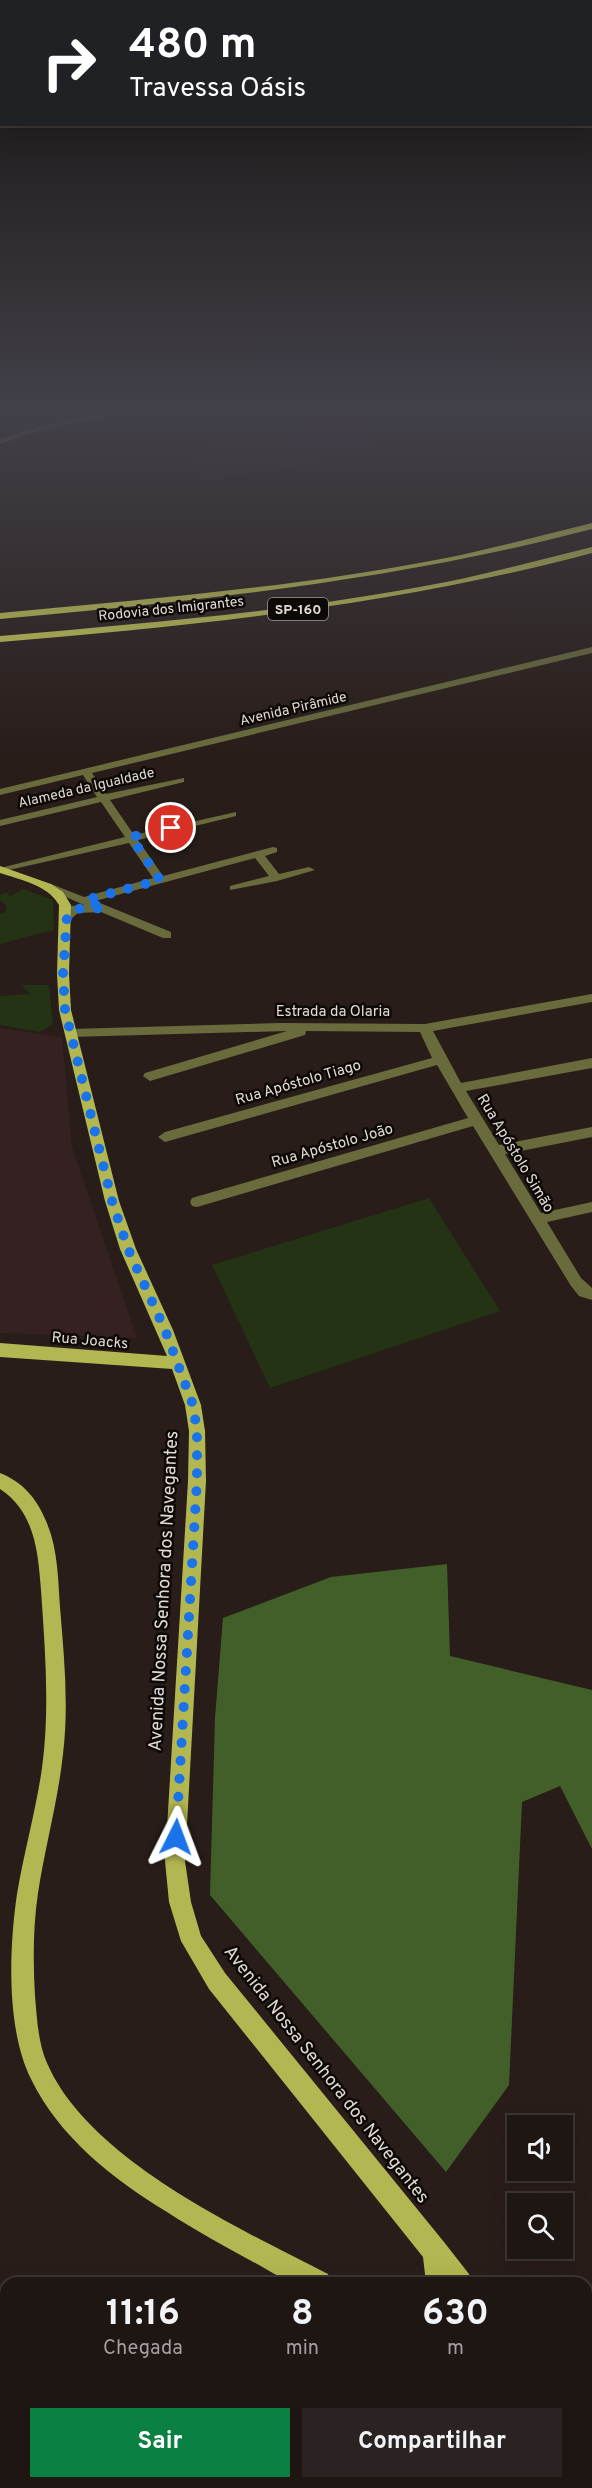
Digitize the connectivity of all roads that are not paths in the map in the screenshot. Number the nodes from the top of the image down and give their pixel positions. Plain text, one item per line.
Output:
1 (592, 526) edge
2 (592, 549) edge
3 (0, 609) edge
4 (294, 609) junction
5 (76, 610) junction
6 (0, 616) edge
7 (0, 639) edge
8 (592, 650) edge
9 (0, 651) edge
10 (85, 771) junction
11 (180, 780) dead end
12 (0, 792) edge
13 (104, 799) junction
14 (232, 814) dead end
15 (0, 823) edge
16 (131, 837) junction
17 (273, 850) dead end
18 (257, 854) junction
19 (2, 869) edge
20 (309, 870) dead end
21 (277, 878) junction
22 (160, 880) junction
23 (47, 886) junction
24 (234, 888) dead end
25 (86, 900) junction
26 (105, 909) junction
27 (67, 916) junction
28 (167, 935) dead end
29 (592, 998) edge
30 (314, 1028) junction
31 (425, 1028) junction
32 (72, 1033) junction
33 (440, 1060) junction
34 (592, 1063) edge
35 (150, 1076) dead end
36 (457, 1088) junction
37 (477, 1120) junction
38 (592, 1132) edge
39 (165, 1137) dead end
40 (496, 1151) junction
41 (197, 1202) dead end
42 (592, 1207) edge
43 (537, 1219) junction
44 (588, 1293) edge
45 (0, 1350) edge
46 (177, 1363) junction
47 (0, 1480) edge
48 (435, 2251) junction
49 (308, 2277) edge
50 (437, 2277) edge
51 (455, 2277) edge

1 - 5 highway, Rodovia dos Imigrantes / SP-160
2 - 4 highway, Rodovia dos Imigrantes / SP-160
3 - 5 highway
4 - 7 highway, Rodovia dos Imigrantes / SP-160
4 - 9 highway
5 - 6 highway, Rodovia dos Imigrantes / SP-160
8 - 10 street, Avenida Pirâmide
10 - 12 street, Avenida Pirâmide
10 - 13 street
11 - 13 street, Alameda da Igualdade
13 - 15 street, Alameda da Igualdade
13 - 16 street
14 - 16 street
16 - 19 street
16 - 22 street
17 - 18 street
18 - 21 street
18 - 22 street
19 - 23 main road
20 - 21 street
21 - 24 street
22 - 25 street
23 - 25 street
23 - 27 main road
25 - 26 street
26 - 27 street
26 - 28 street
27 - 32 main road, Avenida Nossa Senhora dos Navegantes
29 - 31 street, Estrada da Olaria
30 - 31 street, Estrada da Olaria
30 - 32 street, Estrada da Olaria
30 - 35 street
31 - 33 street, Rua Apóstolo Simão
32 - 46 main road, Avenida Nossa Senhora dos Navegantes
33 - 36 street, Rua Apóstolo Simão
33 - 39 street, Rua Apóstolo Tiago
34 - 36 street
36 - 37 street, Rua Apóstolo Simão
37 - 40 street, Rua Apóstolo Simão
37 - 41 street, Rua Apóstolo João
38 - 40 street
40 - 43 street, Rua Apóstolo Simão
42 - 43 street
43 - 44 street, Rua Apóstolo Simão
45 - 46 main road, Rua Joacks
46 - 48 main road, Avenida Nossa Senhora dos Navegantes
47 - 49 main road
48 - 50 main road
48 - 51 main road, Avenida Nossa Senhora dos Navegantes

